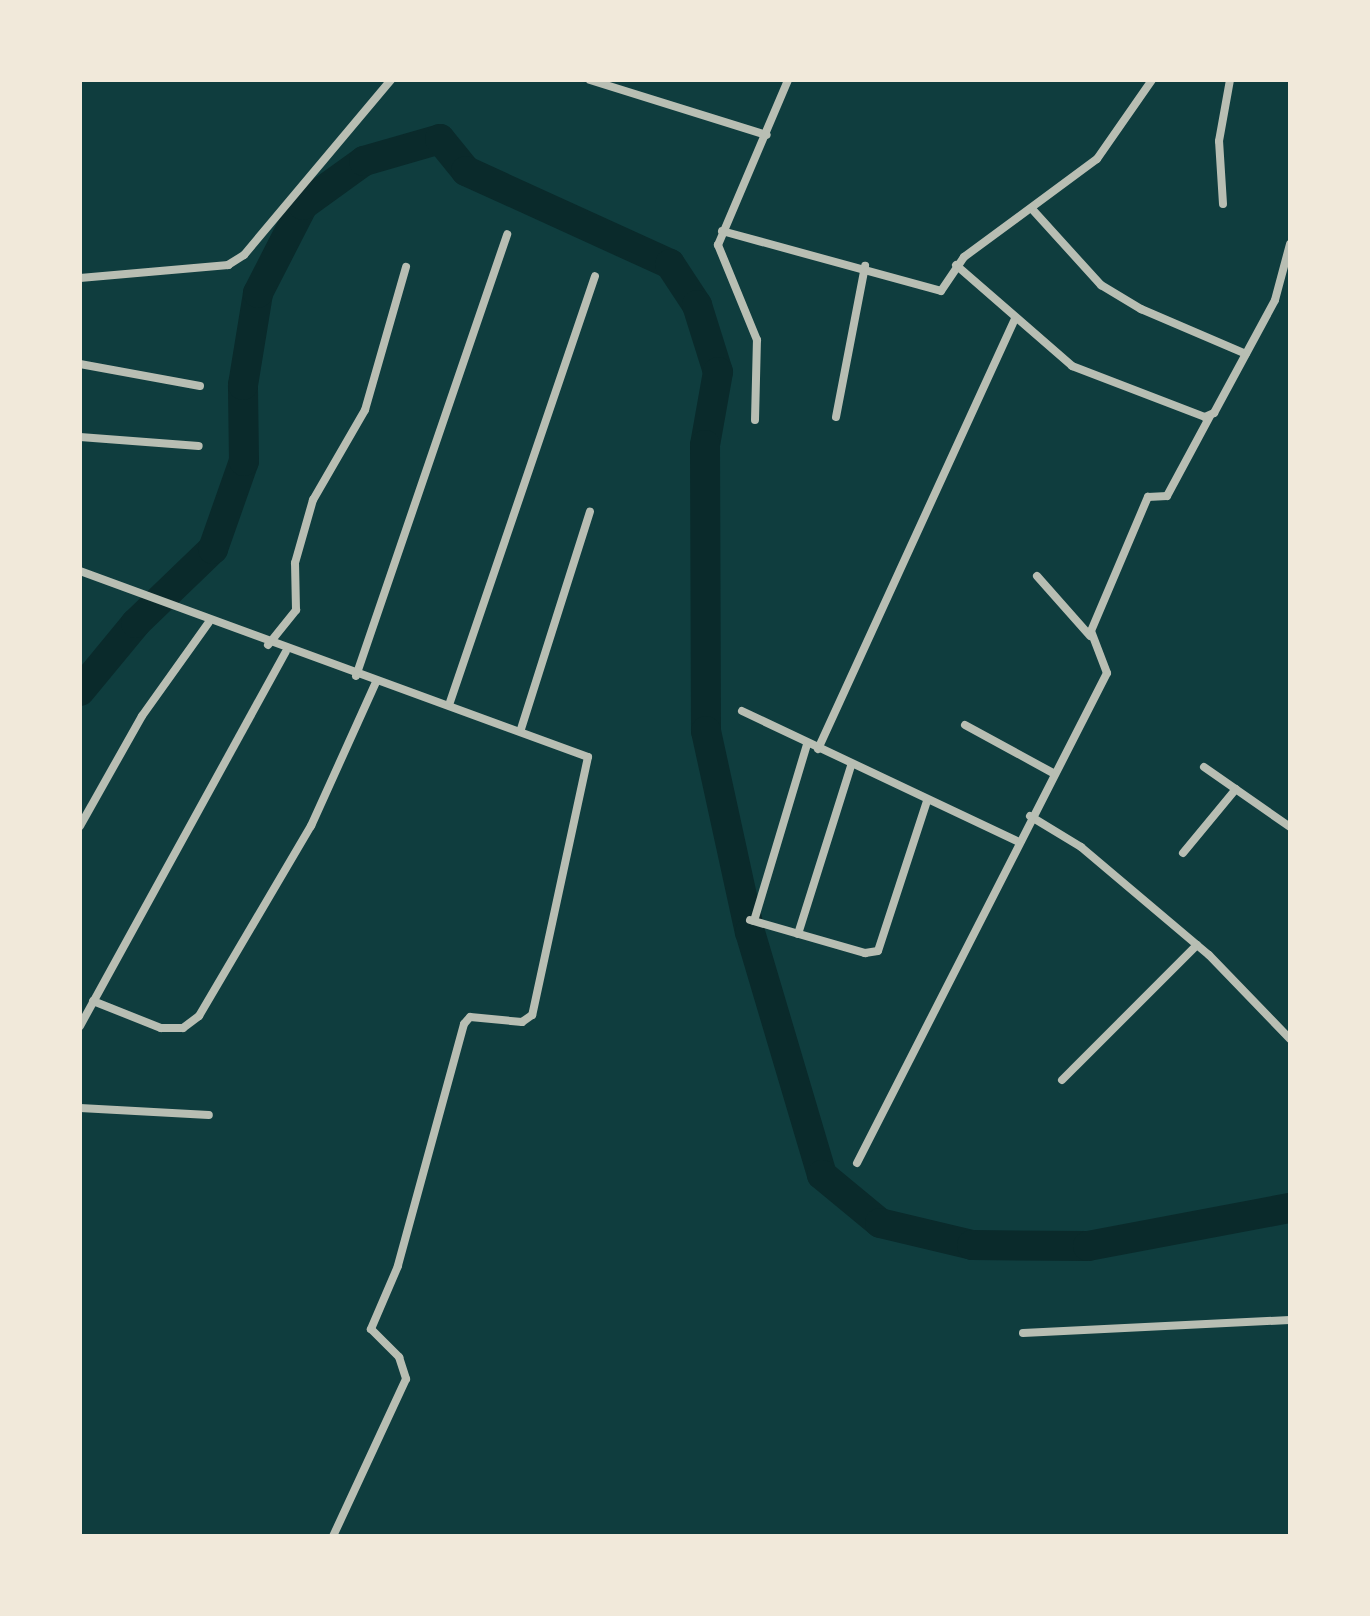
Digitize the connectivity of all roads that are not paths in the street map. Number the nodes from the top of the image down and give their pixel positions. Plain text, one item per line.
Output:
1 (391, 80) edge
2 (590, 80) edge
3 (1152, 80) edge
4 (1230, 80) edge
5 (788, 81) edge
6 (767, 135) junction
7 (1223, 204) dead end
8 (1032, 209) junction
9 (722, 231) junction
10 (507, 234) dead end
11 (1290, 244) edge
12 (956, 265) junction
13 (864, 266) junction
14 (406, 267) dead end
15 (595, 276) dead end
16 (80, 278) edge
17 (1286, 285) edge
18 (1014, 320) junction
19 (1246, 354) junction
20 (80, 364) edge
21 (200, 386) dead end
22 (836, 416) dead end
23 (1210, 416) junction
24 (754, 420) dead end
25 (80, 437) edge
26 (200, 446) dead end
27 (590, 512) dead end
28 (80, 571) edge
29 (1036, 576) dead end
30 (204, 620) junction
31 (1090, 636) junction
32 (268, 644) junction
33 (286, 652) junction
34 (356, 676) junction
35 (376, 682) junction
36 (449, 705) junction
37 (742, 711) dead end
38 (965, 724) dead end
39 (521, 729) junction
40 (807, 744) junction
41 (818, 749) junction
42 (852, 766) junction
43 (1204, 767) dead end
44 (1053, 772) junction
45 (1236, 789) junction
46 (928, 802) junction
47 (1030, 816) junction
48 (80, 826) edge
49 (1290, 826) edge
50 (1019, 842) junction
51 (1182, 853) dead end
52 (798, 934) junction
53 (1197, 945) junction
54 (93, 1001) junction
55 (80, 1026) edge
56 (1290, 1039) edge
57 (1062, 1080) dead end
58 (80, 1108) edge
59 (210, 1115) dead end
60 (857, 1163) dead end
61 (1290, 1320) edge
62 (1023, 1334) dead end
63 (333, 1536) edge

1 - 16 street
2 - 6 street
3 - 8 street
4 - 7 street
5 - 6 street
6 - 9 street
8 - 12 street
8 - 19 street
9 - 13 street
9 - 24 street
10 - 34 street
11 - 17 street
12 - 13 street
12 - 18 street
13 - 22 street
14 - 32 street
15 - 36 street
17 - 19 street
18 - 23 street
18 - 41 street
19 - 23 street
20 - 21 street
23 - 31 street
25 - 26 street
27 - 39 street
28 - 30 street
29 - 31 street
30 - 32 street
30 - 48 street
31 - 44 street
32 - 33 street
33 - 34 street
33 - 54 street
34 - 35 street
35 - 36 street
35 - 54 street
36 - 39 street
37 - 40 street
38 - 44 street
39 - 63 street
40 - 41 street
40 - 52 street
41 - 42 street
42 - 46 street
42 - 52 street
43 - 45 street
44 - 47 street
45 - 49 street
45 - 51 street
46 - 50 street
46 - 52 street
47 - 50 street
47 - 53 street
50 - 60 street
53 - 56 street
53 - 57 street
54 - 55 street
58 - 59 street
61 - 62 street

